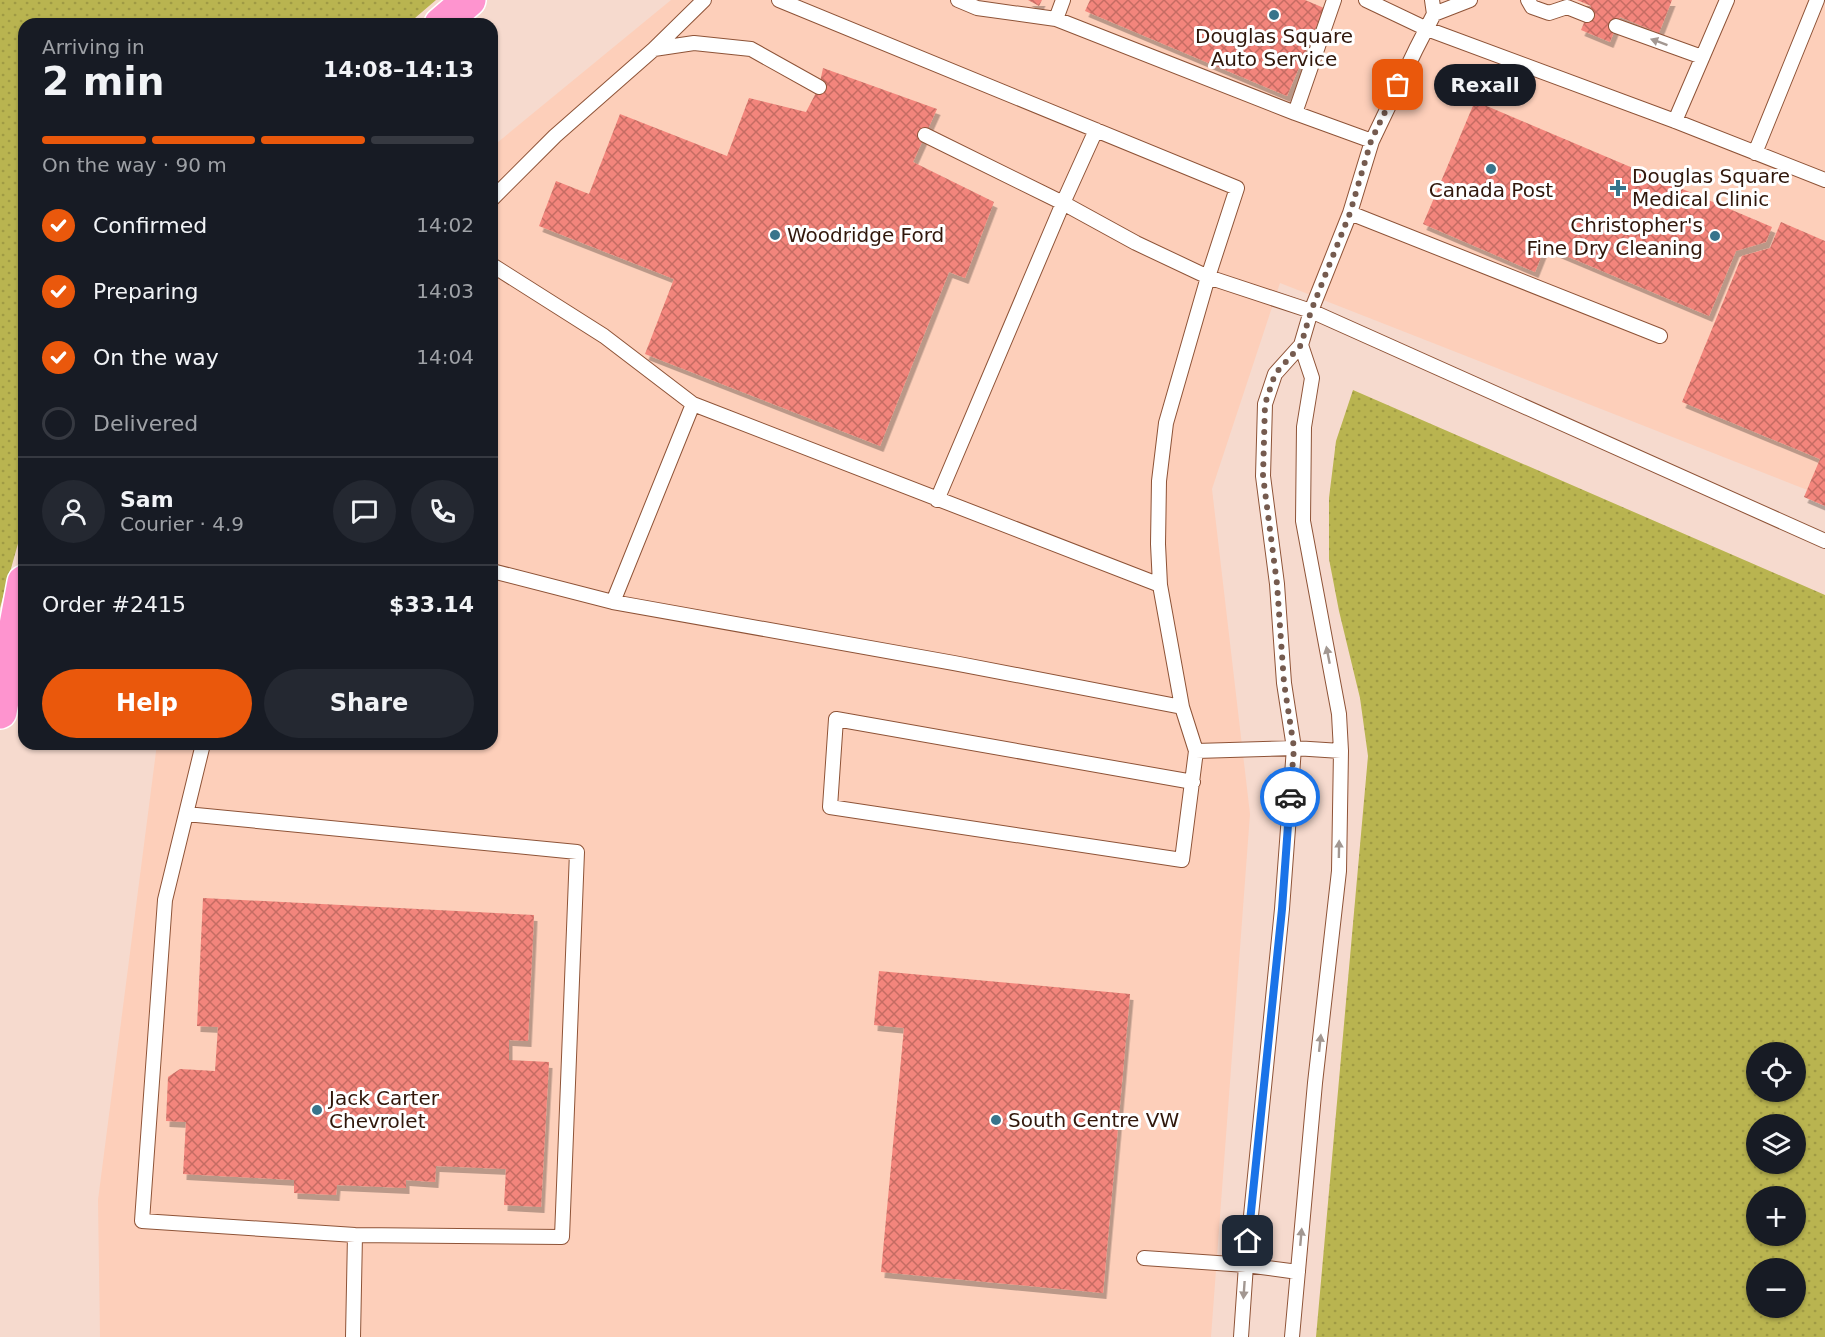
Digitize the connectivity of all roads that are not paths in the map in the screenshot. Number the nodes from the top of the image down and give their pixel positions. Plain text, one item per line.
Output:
1 (469, 0) edge
2 (704, 0) edge
3 (779, 0) edge
4 (958, 0) edge
5 (1063, 0) edge
6 (1334, 0) edge
7 (1366, 0) edge
8 (1432, 0) edge
9 (1470, 0) edge
10 (1528, 0) edge
11 (1726, 0) edge
12 (1817, 0) edge
13 (1434, 14) junction
14 (1587, 15) dead end
15 (448, 18) edge
16 (1056, 19) junction
17 (1616, 26) dead end
18 (1427, 29) junction
19 (654, 49) junction
20 (1702, 57) junction
21 (819, 87) dead end
22 (1295, 113) junction
23 (1676, 121) junction
24 (1096, 130) junction
25 (925, 135) dead end
26 (1371, 141) junction
27 (1755, 153) junction
28 (1825, 180) edge
29 (498, 194) edge
30 (1063, 203) junction
31 (1350, 213) junction
32 (498, 269) edge
33 (1209, 277) junction
34 (1311, 311) junction
35 (1660, 336) dead end
36 (1301, 345) junction
37 (693, 404) junction
38 (937, 500) junction
39 (1825, 541) edge
40 (498, 573) edge
41 (1160, 585) junction
42 (613, 602) junction
43 (18, 614) edge
44 (1182, 707) junction
45 (0, 712) edge
46 (1294, 748) junction
47 (202, 750) edge
48 (1341, 751) junction
49 (1196, 752) junction
50 (1193, 782) junction
51 (186, 814) junction
52 (355, 1235) junction
53 (1144, 1258) dead end
54 (1246, 1265) junction
55 (1298, 1272) junction
56 (353, 1337) edge
57 (1241, 1337) edge
58 (1292, 1337) edge

1 - 15 highway
2 - 19 lane
3 - 24 lane
4 - 16 lane
5 - 16 lane
6 - 22 lane
7 - 18 lane
8 - 13 lane
9 - 13 lane
10 - 14 lane
11 - 20 lane
12 - 27 lane
13 - 18 lane
16 - 22 lane
20 -> 17 lane
18 - 23 lane
18 - 26 lane
19 - 21 lane
19 - 29 lane
20 - 23 lane
22 - 26 lane
23 - 27 lane
24 - 30 lane
24 - 33 lane
25 - 30 lane
26 - 31 lane
27 - 28 lane
30 - 33 lane
30 - 38 lane
31 - 34 lane
31 - 35 lane
32 - 37 lane
33 - 34 lane
33 - 41 lane
34 - 36 lane
34 - 39 lane
36 - 46 lane
48 -> 36 lane
37 - 38 lane
37 - 42 lane
38 - 41 lane
40 - 42 lane
41 - 44 lane
42 - 44 lane
43 - 45 highway
44 - 49 lane
46 - 48 lane
46 - 49 lane
46 - 54 lane
47 - 51 lane
55 -> 48 lane
49 - 50 lane
50 - 50 lane
51 - 52 lane
51 - 52 lane
52 - 56 lane
53 - 54 lane
54 - 55 lane
54 -> 57 lane
55 - 58 lane

